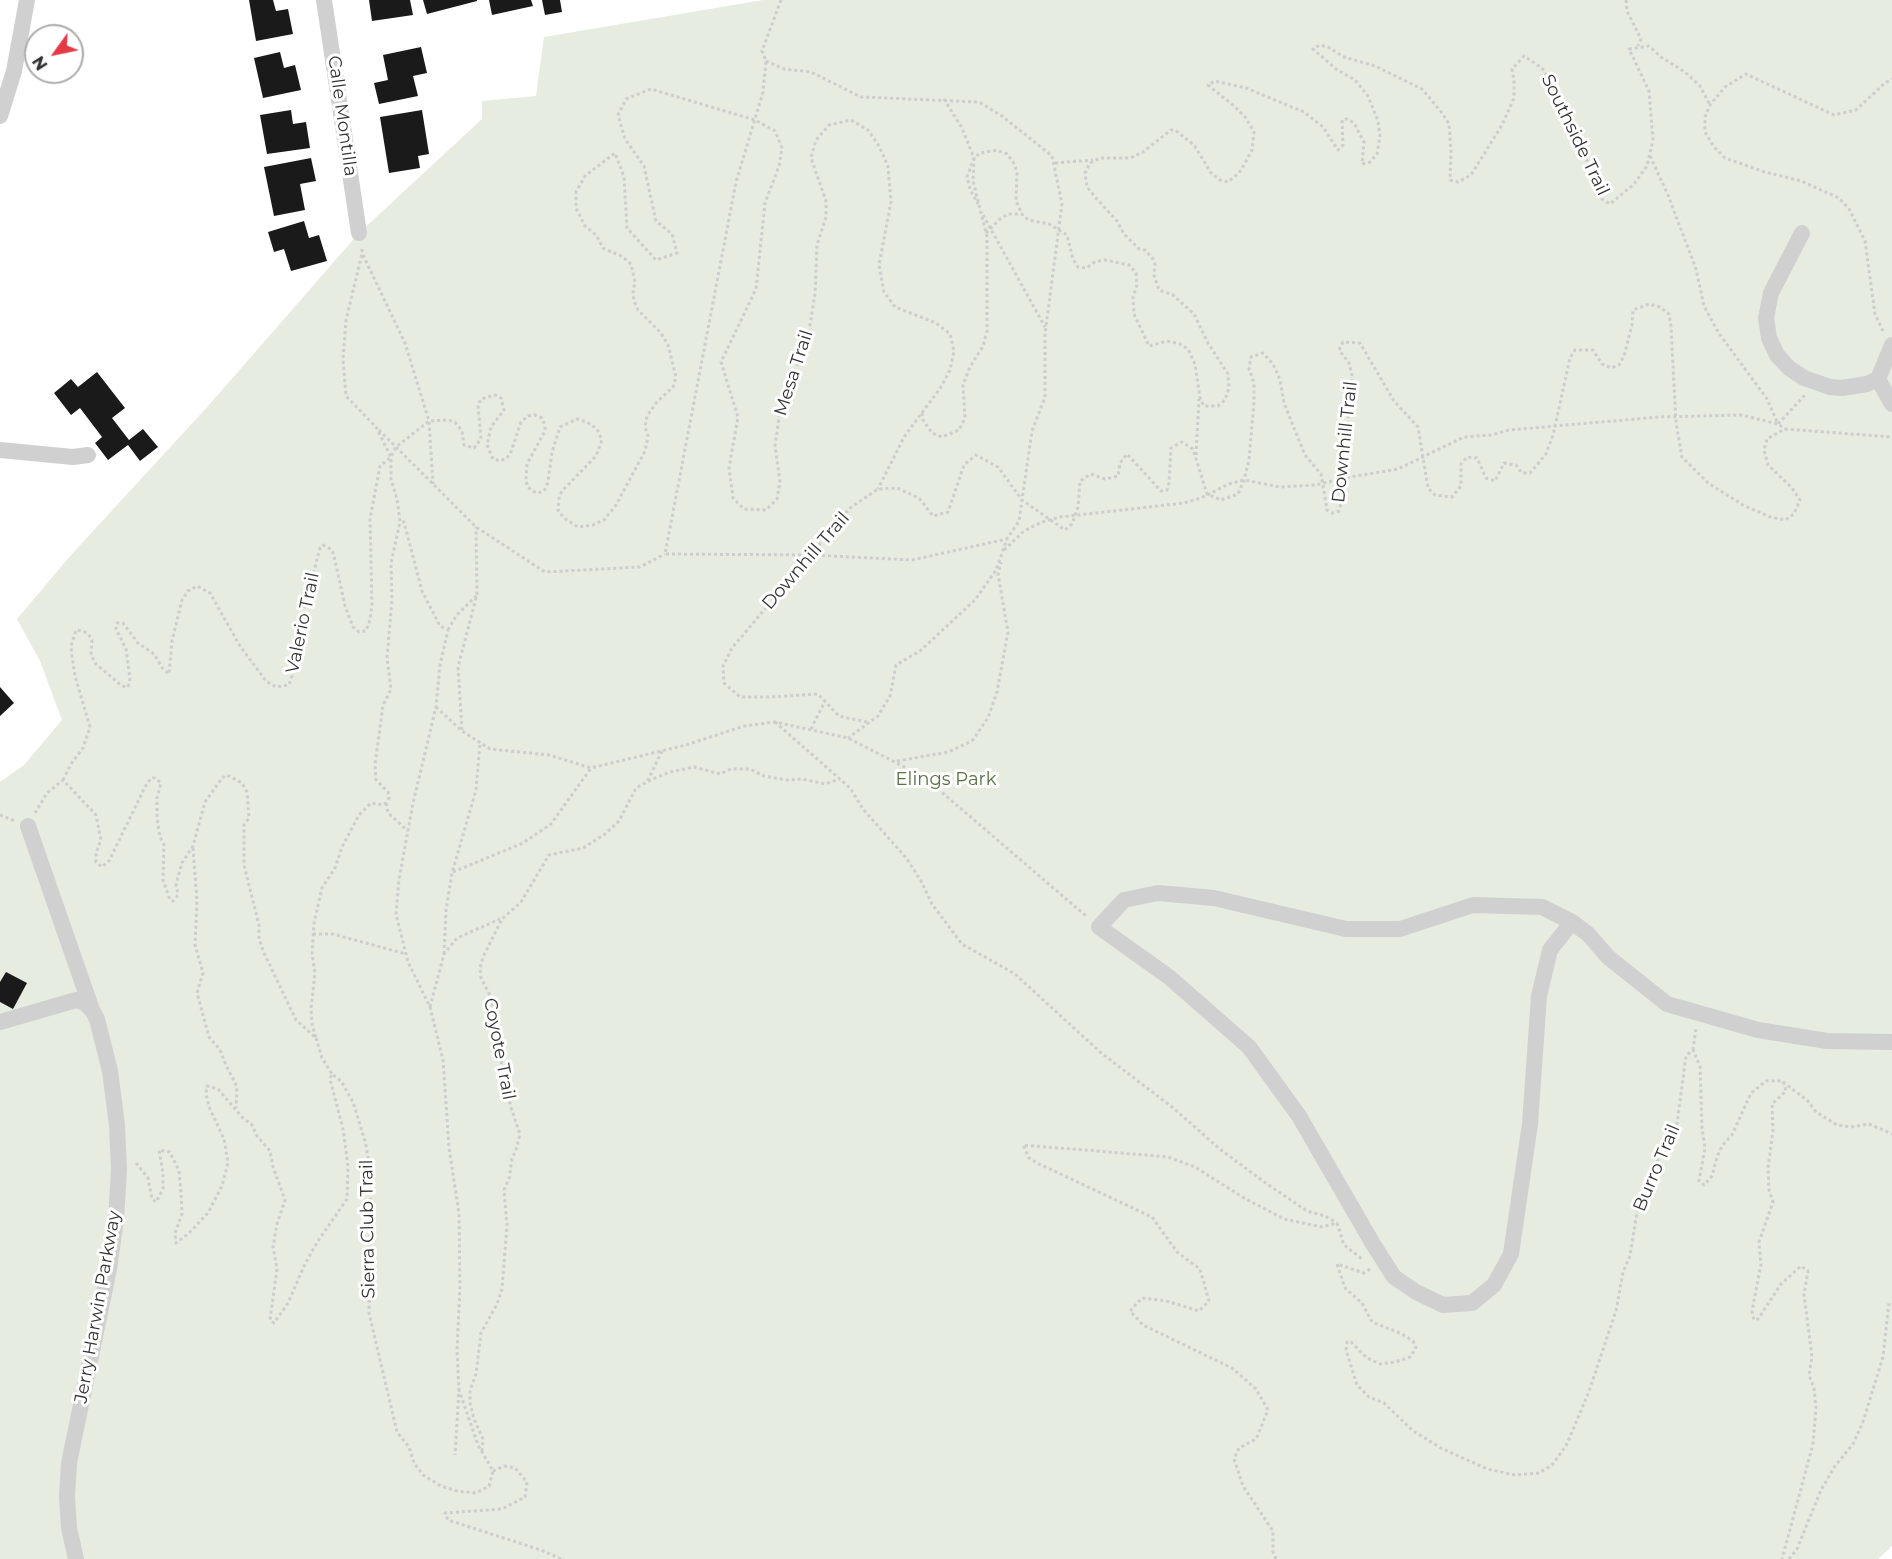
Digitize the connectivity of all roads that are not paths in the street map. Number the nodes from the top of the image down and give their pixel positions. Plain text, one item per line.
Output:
1 (27, 0) edge
2 (324, 0) edge
3 (0, 116) edge
4 (359, 233) road end
5 (1802, 233) dead end
6 (1888, 339) edge
7 (1878, 379) junction
8 (1892, 404) edge
9 (0, 450) edge
10 (88, 455) dead end
11 (27, 826) road end
12 (1572, 922) junction
13 (92, 1010) junction
14 (0, 1022) edge
15 (1892, 1042) edge
16 (76, 1559) edge

1 - 3 street
2 - 4 street, Calle Montilla
5 - 7 street
6 - 7 street
7 - 8 street
9 - 10 street
11 - 13 street, Jerry Harwin Parkway
12 - 12 street
12 - 15 street
13 - 14 street
13 - 16 street, Jerry Harwin Parkway

